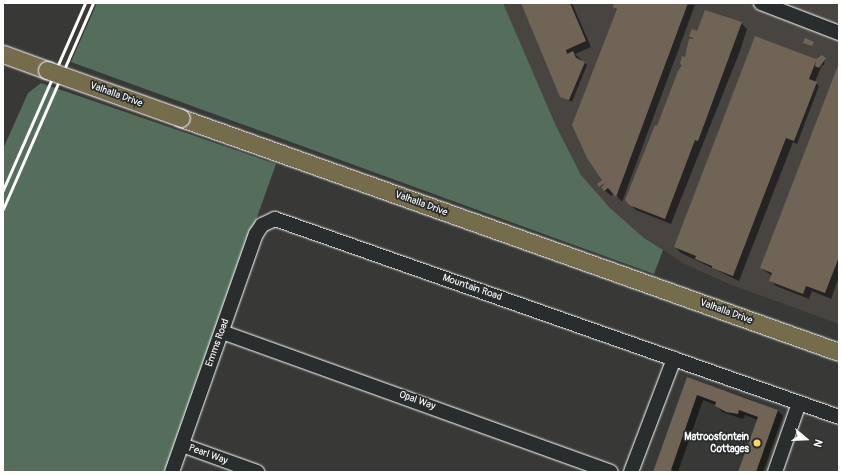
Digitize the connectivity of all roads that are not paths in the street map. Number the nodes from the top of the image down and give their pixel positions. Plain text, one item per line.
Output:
1 (761, 3) edge
2 (839, 33) edge
3 (3, 54) edge
4 (270, 220) joint
5 (222, 332) junction
6 (839, 352) edge
7 (674, 359) junction
8 (799, 403) junction
9 (839, 417) edge
10 (182, 445) junction
11 (172, 472) edge
12 (257, 472) edge
13 (611, 472) edge
14 (631, 472) edge
15 (775, 472) edge

1 - 2 street
3 - 6 main road, Valhalla Drive, bridge
4 - 5 street, Emms Road
4 - 7 street, Mountain Road
5 - 10 street, Emms Road
5 - 13 street, Opal Way
7 - 8 street, Mountain Road
7 - 14 street
8 - 9 street, Mountain Road
8 - 15 street
10 - 11 street, Emms Road
10 - 12 street, Pearl Way

